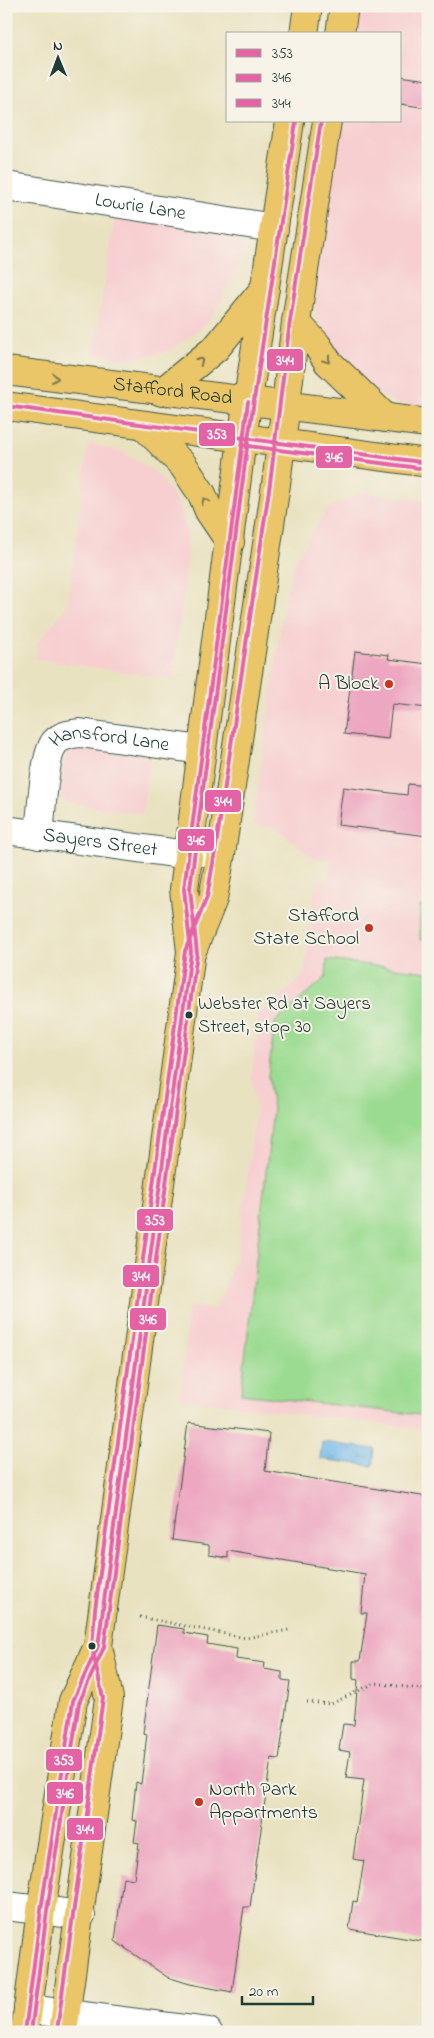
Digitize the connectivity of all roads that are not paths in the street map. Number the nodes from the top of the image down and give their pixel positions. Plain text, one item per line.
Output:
1 (308, 6) edge
2 (344, 6) edge
3 (304, 32) edge
4 (340, 32) edge
5 (290, 122) edge
6 (327, 122) edge
7 (6, 186) edge
8 (274, 228) junction
9 (265, 288) junction
10 (296, 322) junction
11 (6, 372) edge
12 (162, 392) junction
13 (248, 402) junction
14 (6, 406) edge
15 (286, 406) junction
16 (386, 418) junction
17 (428, 423) edge
18 (144, 426) junction
19 (242, 438) junction
20 (281, 444) junction
21 (428, 463) edge
22 (230, 542) junction
23 (201, 750) junction
24 (6, 830) edge
25 (39, 835) junction
26 (222, 847) junction
27 (188, 855) junction
28 (191, 952) junction
29 (98, 1646) junction
30 (6, 1906) edge
31 (41, 1910) junction
32 (80, 1915) junction
33 (27, 2020) edge
34 (64, 2023) edge
35 (208, 2032) edge

1 - 3 main road
2 - 4 main road
5 - 8 main road
6 - 10 main road
7 - 8 street, Lowrie Lane
8 - 9 main road
12 -> 9 main road
9 - 13 main road
10 - 15 main road
10 -> 16 main road
11 -> 12 main road, Stafford Road
12 - 13 main road, Stafford Road
13 - 15 main road, Stafford Road
13 - 19 main road
14 - 18 main road, Stafford Road
15 - 16 main road, Stafford Road
15 - 20 main road
16 - 17 main road, Stafford Road
18 - 19 main road, Stafford Road
22 -> 18 main road
19 - 20 main road, Stafford Road
19 - 22 main road
20 - 21 main road, Stafford Road
20 - 26 main road
22 - 23 main road
23 - 25 street, Hansford Lane
23 - 27 main road
24 - 25 street, Sayers Street
25 - 27 street, Sayers Street
26 - 27 street, Sayers Street
26 - 28 main road
27 - 28 main road
28 - 29 main road
29 - 31 main road
29 - 32 main road
30 - 31 street
31 - 32 street
31 - 33 main road
32 - 34 main road
33 - 34 street
34 - 35 street

